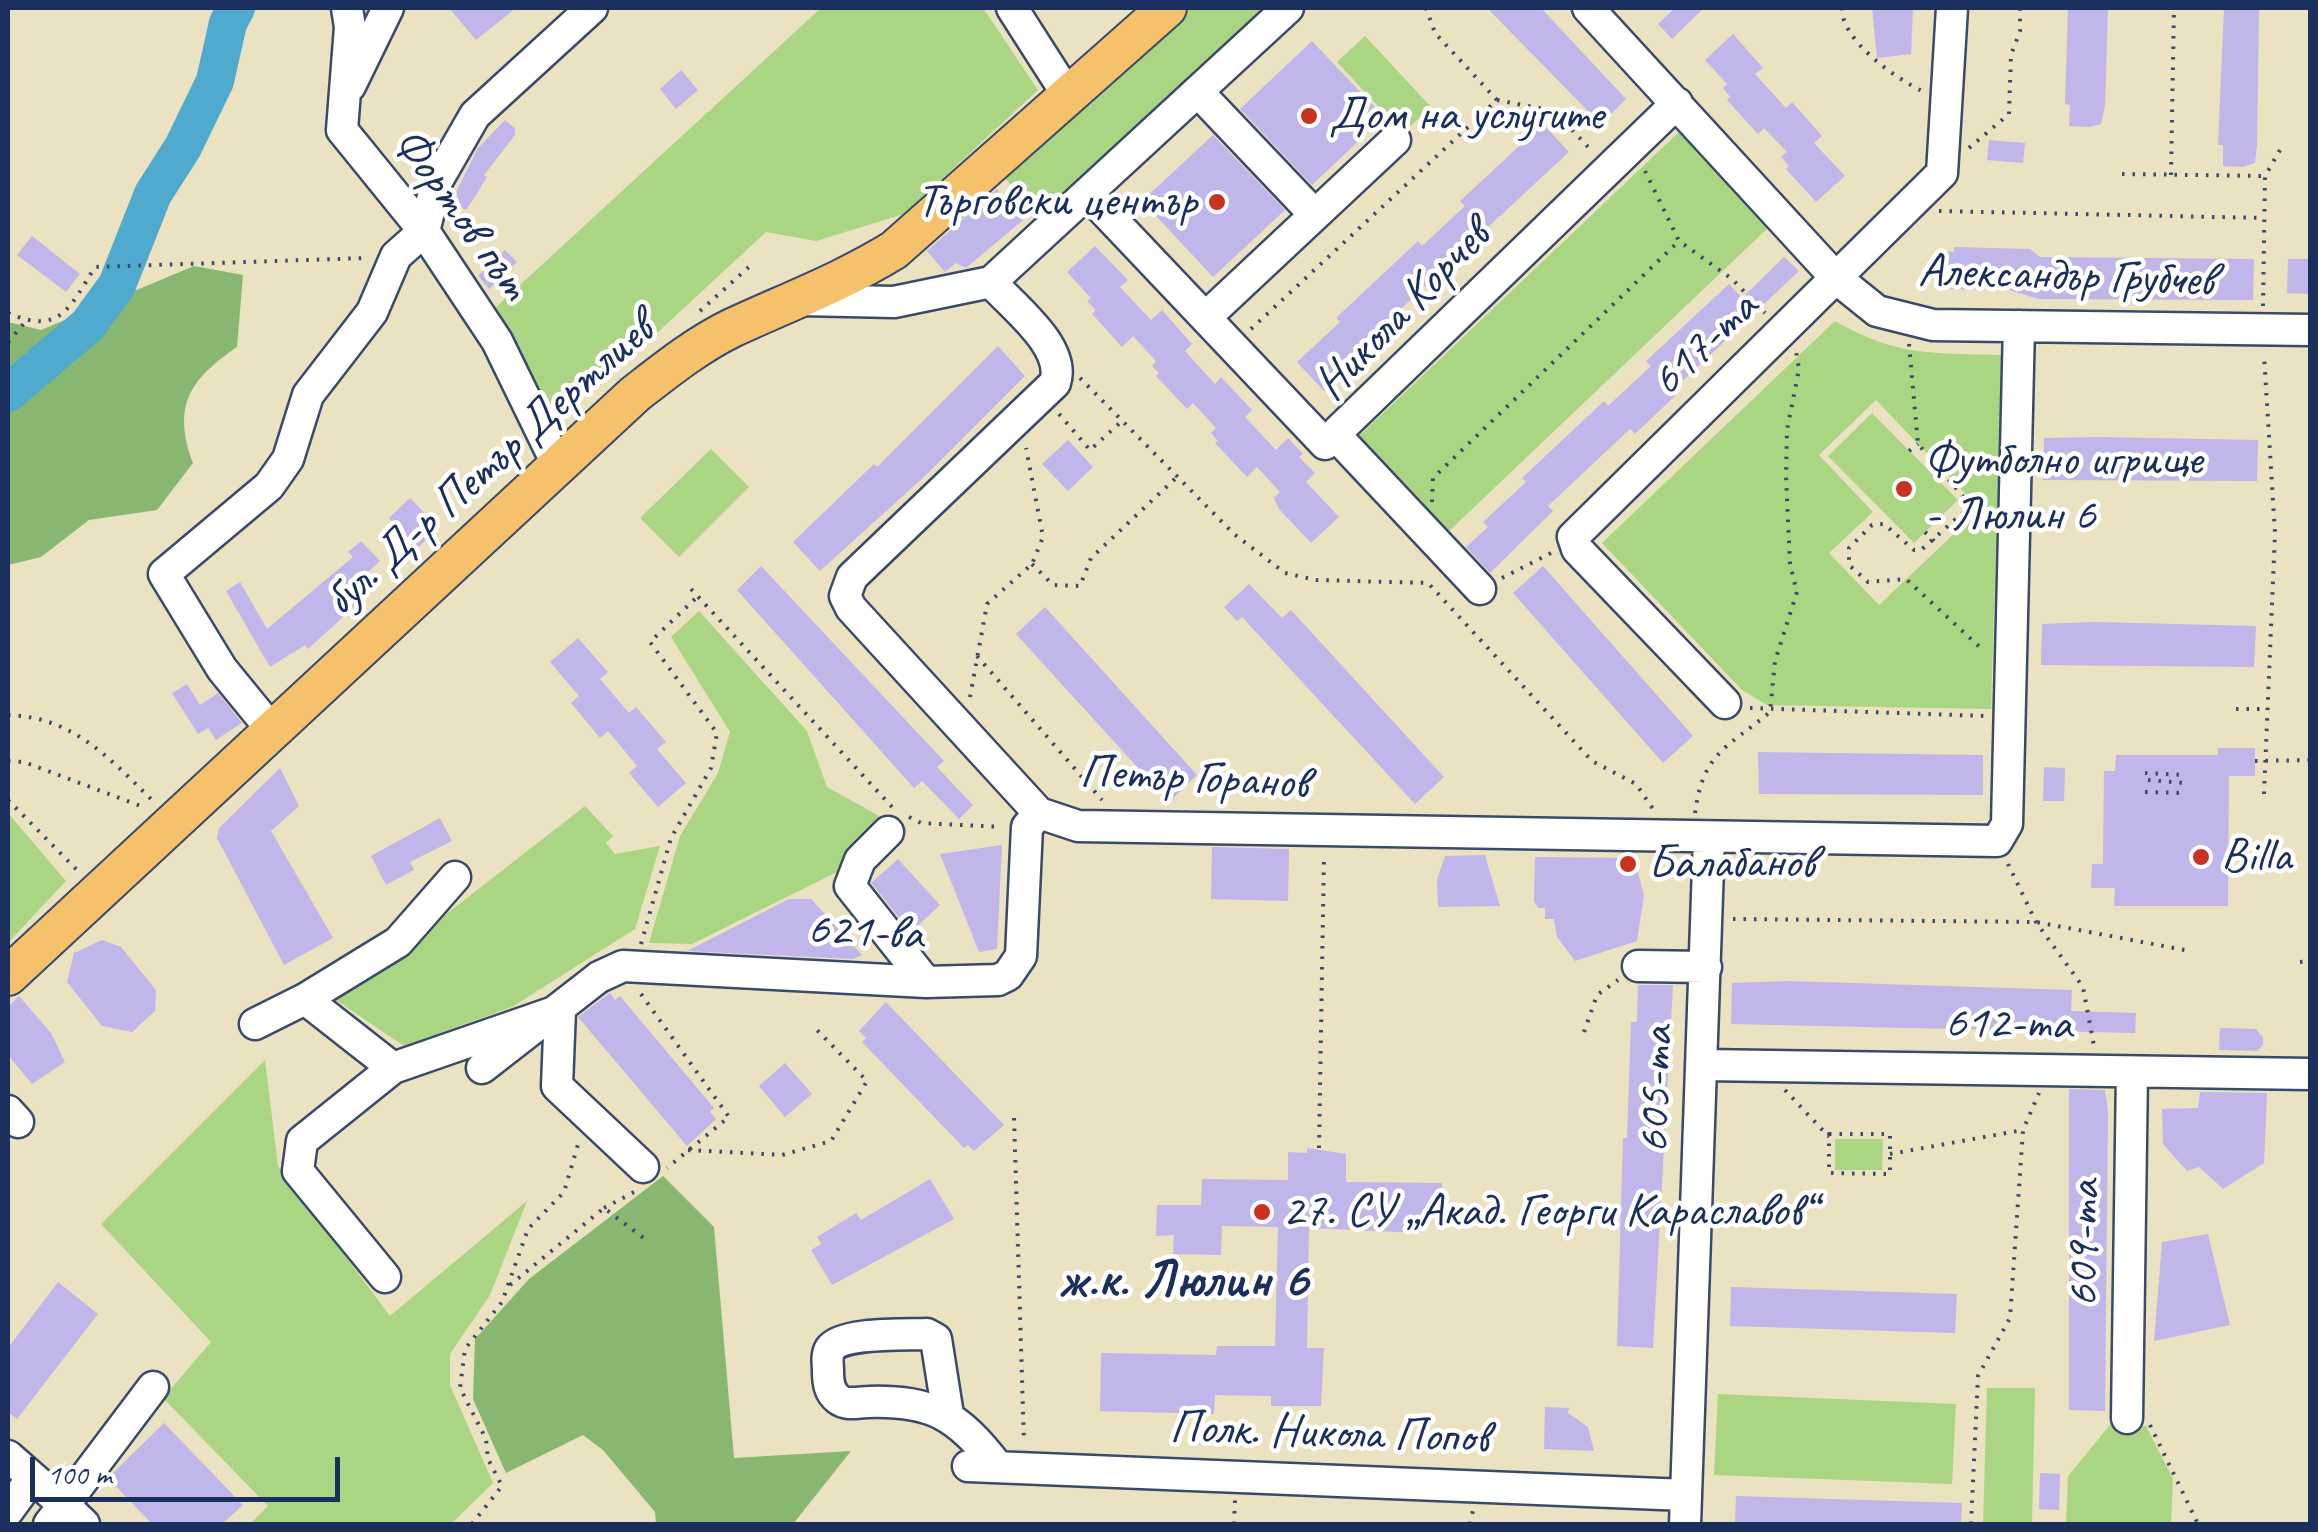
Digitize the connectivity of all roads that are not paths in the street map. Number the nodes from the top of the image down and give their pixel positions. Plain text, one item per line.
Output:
1 (347, 8) edge
2 (388, 8) edge
3 (592, 8) edge
4 (1012, 8) edge
5 (1167, 8) edge
6 (1288, 8) edge
7 (1588, 8) edge
8 (1952, 8) edge
9 (1199, 92) junction
10 (1067, 94) junction
11 (342, 102) junction
12 (1677, 102) junction
13 (1395, 140) dead end
14 (1089, 194) junction
15 (1315, 215) junction
16 (424, 231) junction
17 (1836, 278) junction
18 (991, 282) junction
19 (801, 300) junction
20 (1206, 317) junction
21 (2018, 326) junction
22 (2310, 330) edge
23 (1326, 444) dead end
24 (557, 464) junction
25 (1480, 589) road end
26 (1725, 703) road end
27 (271, 729) junction
28 (1033, 820) junction
29 (888, 832) dead end
30 (1691, 838) junction
31 (455, 876) dead end
32 (1638, 966) road end
33 (1706, 967) junction
34 (8, 976) edge
35 (926, 982) junction
36 (305, 999) junction
37 (560, 1010) junction
38 (255, 1024) dead end
39 (1703, 1065) junction
40 (393, 1068) junction
41 (482, 1068) dead end
42 (2132, 1072) junction
43 (2310, 1074) edge
44 (648, 1176) road end
45 (385, 1277) dead end
46 (152, 1387) dead end
47 (948, 1414) dead end
48 (2128, 1418) dead end
49 (8, 1456) edge
50 (32, 1478) junction
51 (8, 1510) edge
52 (1686, 1510) edge
53 (66, 1518) edge

1 - 11 street, Фортов път
2 - 11 street
3 - 16 street
4 - 10 street
5 - 10 main road, бул. Д-р Петър Дертлиев
6 - 9 street
7 - 12 street, Александър Грубчев
8 - 17 street, 617-та
9 - 14 street
9 - 15 street
10 - 19 main road, бул. Д-р Петър Дертлиев
11 - 16 street, Фортов път
12 - 17 street, Александър Грубчев
12 - 25 street, Никола Корчев
13 - 15 street
14 - 18 street
14 - 20 street, Никола Корчев
15 - 20 street
16 - 24 street, Фортов път
16 - 27 street
17 - 21 street, Александър Грубчев
17 - 26 street, 617-та
18 - 19 street
18 - 28 street, Петър Горанов
19 - 24 main road, бул. Д-р Петър Дертлиев
20 - 23 street, Никола Корчев
21 - 22 street, Александър Грубчев
21 - 30 street, Петър Горанов
24 - 27 main road, бул. Д-р Петър Дертлиев
27 - 34 main road, бул. Д-р Петър Дертлиев
28 - 30 street, Петър Горанов
28 - 35 street, 621-ва
29 - 35 street
30 - 33 street, 605-та
31 - 36 street
32 - 33 street
33 - 39 street, 605-та
35 - 37 street, 621-ва
36 - 38 street
36 - 40 street
37 - 40 street
37 - 41 street, 621-ва
37 - 44 street
39 - 42 street, 612-та
39 - 52 street, 605-та
40 - 45 street
42 - 43 street, 612-та
42 - 48 street, 609-та
46 - 53 street
47 - 52 street, Полк. Никола Попов
49 - 50 street
50 - 51 street
50 - 53 street

